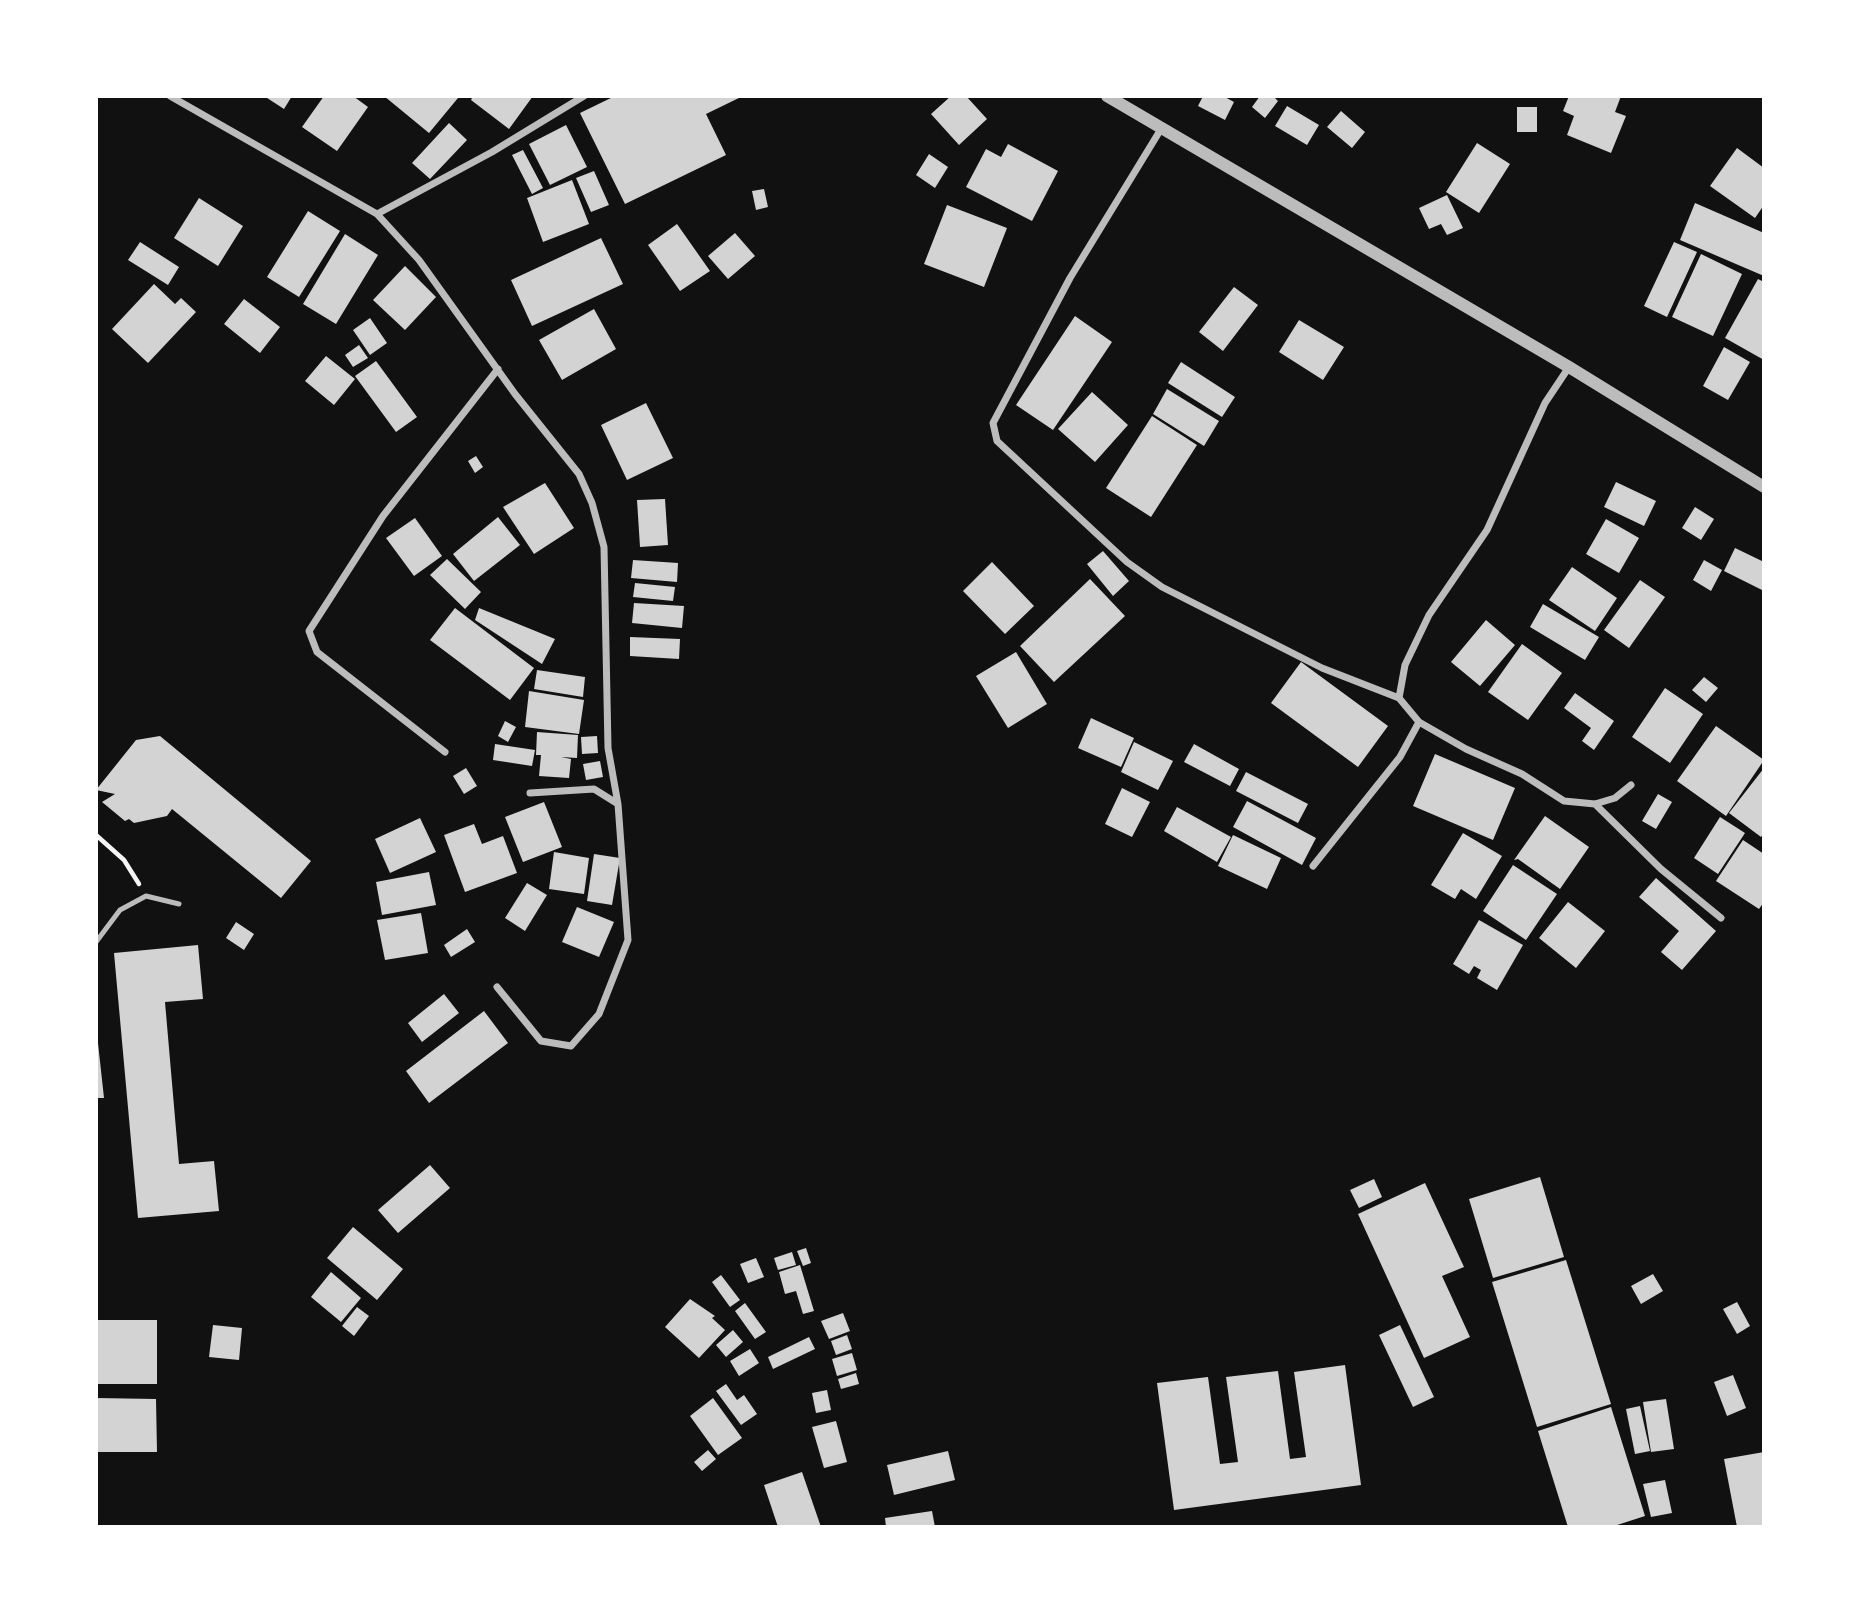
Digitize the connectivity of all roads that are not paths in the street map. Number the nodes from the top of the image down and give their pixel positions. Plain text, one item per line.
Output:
1 (170, 96) edge
2 (584, 96) edge
3 (1107, 96) edge
4 (1161, 129) junction
5 (377, 214) junction
6 (1569, 366) junction
7 (498, 369) junction
8 (1763, 485) edge
9 (1399, 698) junction
10 (1419, 722) junction
11 (445, 752) dead end
12 (1631, 785) dead end
13 (530, 793) dead end
14 (618, 804) junction
15 (1595, 804) junction
16 (1313, 866) dead end
17 (179, 904) dead end
18 (1721, 918) dead end
19 (96, 942) edge
20 (497, 987) dead end

1 - 5 street
2 - 5 street
3 - 4 street
4 - 6 street
4 - 9 street
5 - 7 street
6 - 8 street
6 - 9 street
7 - 11 street
7 - 14 street
9 - 10 street
10 - 15 street
10 - 16 street
12 - 15 street
13 - 14 street
14 - 20 street
15 - 18 street
17 - 19 lane

